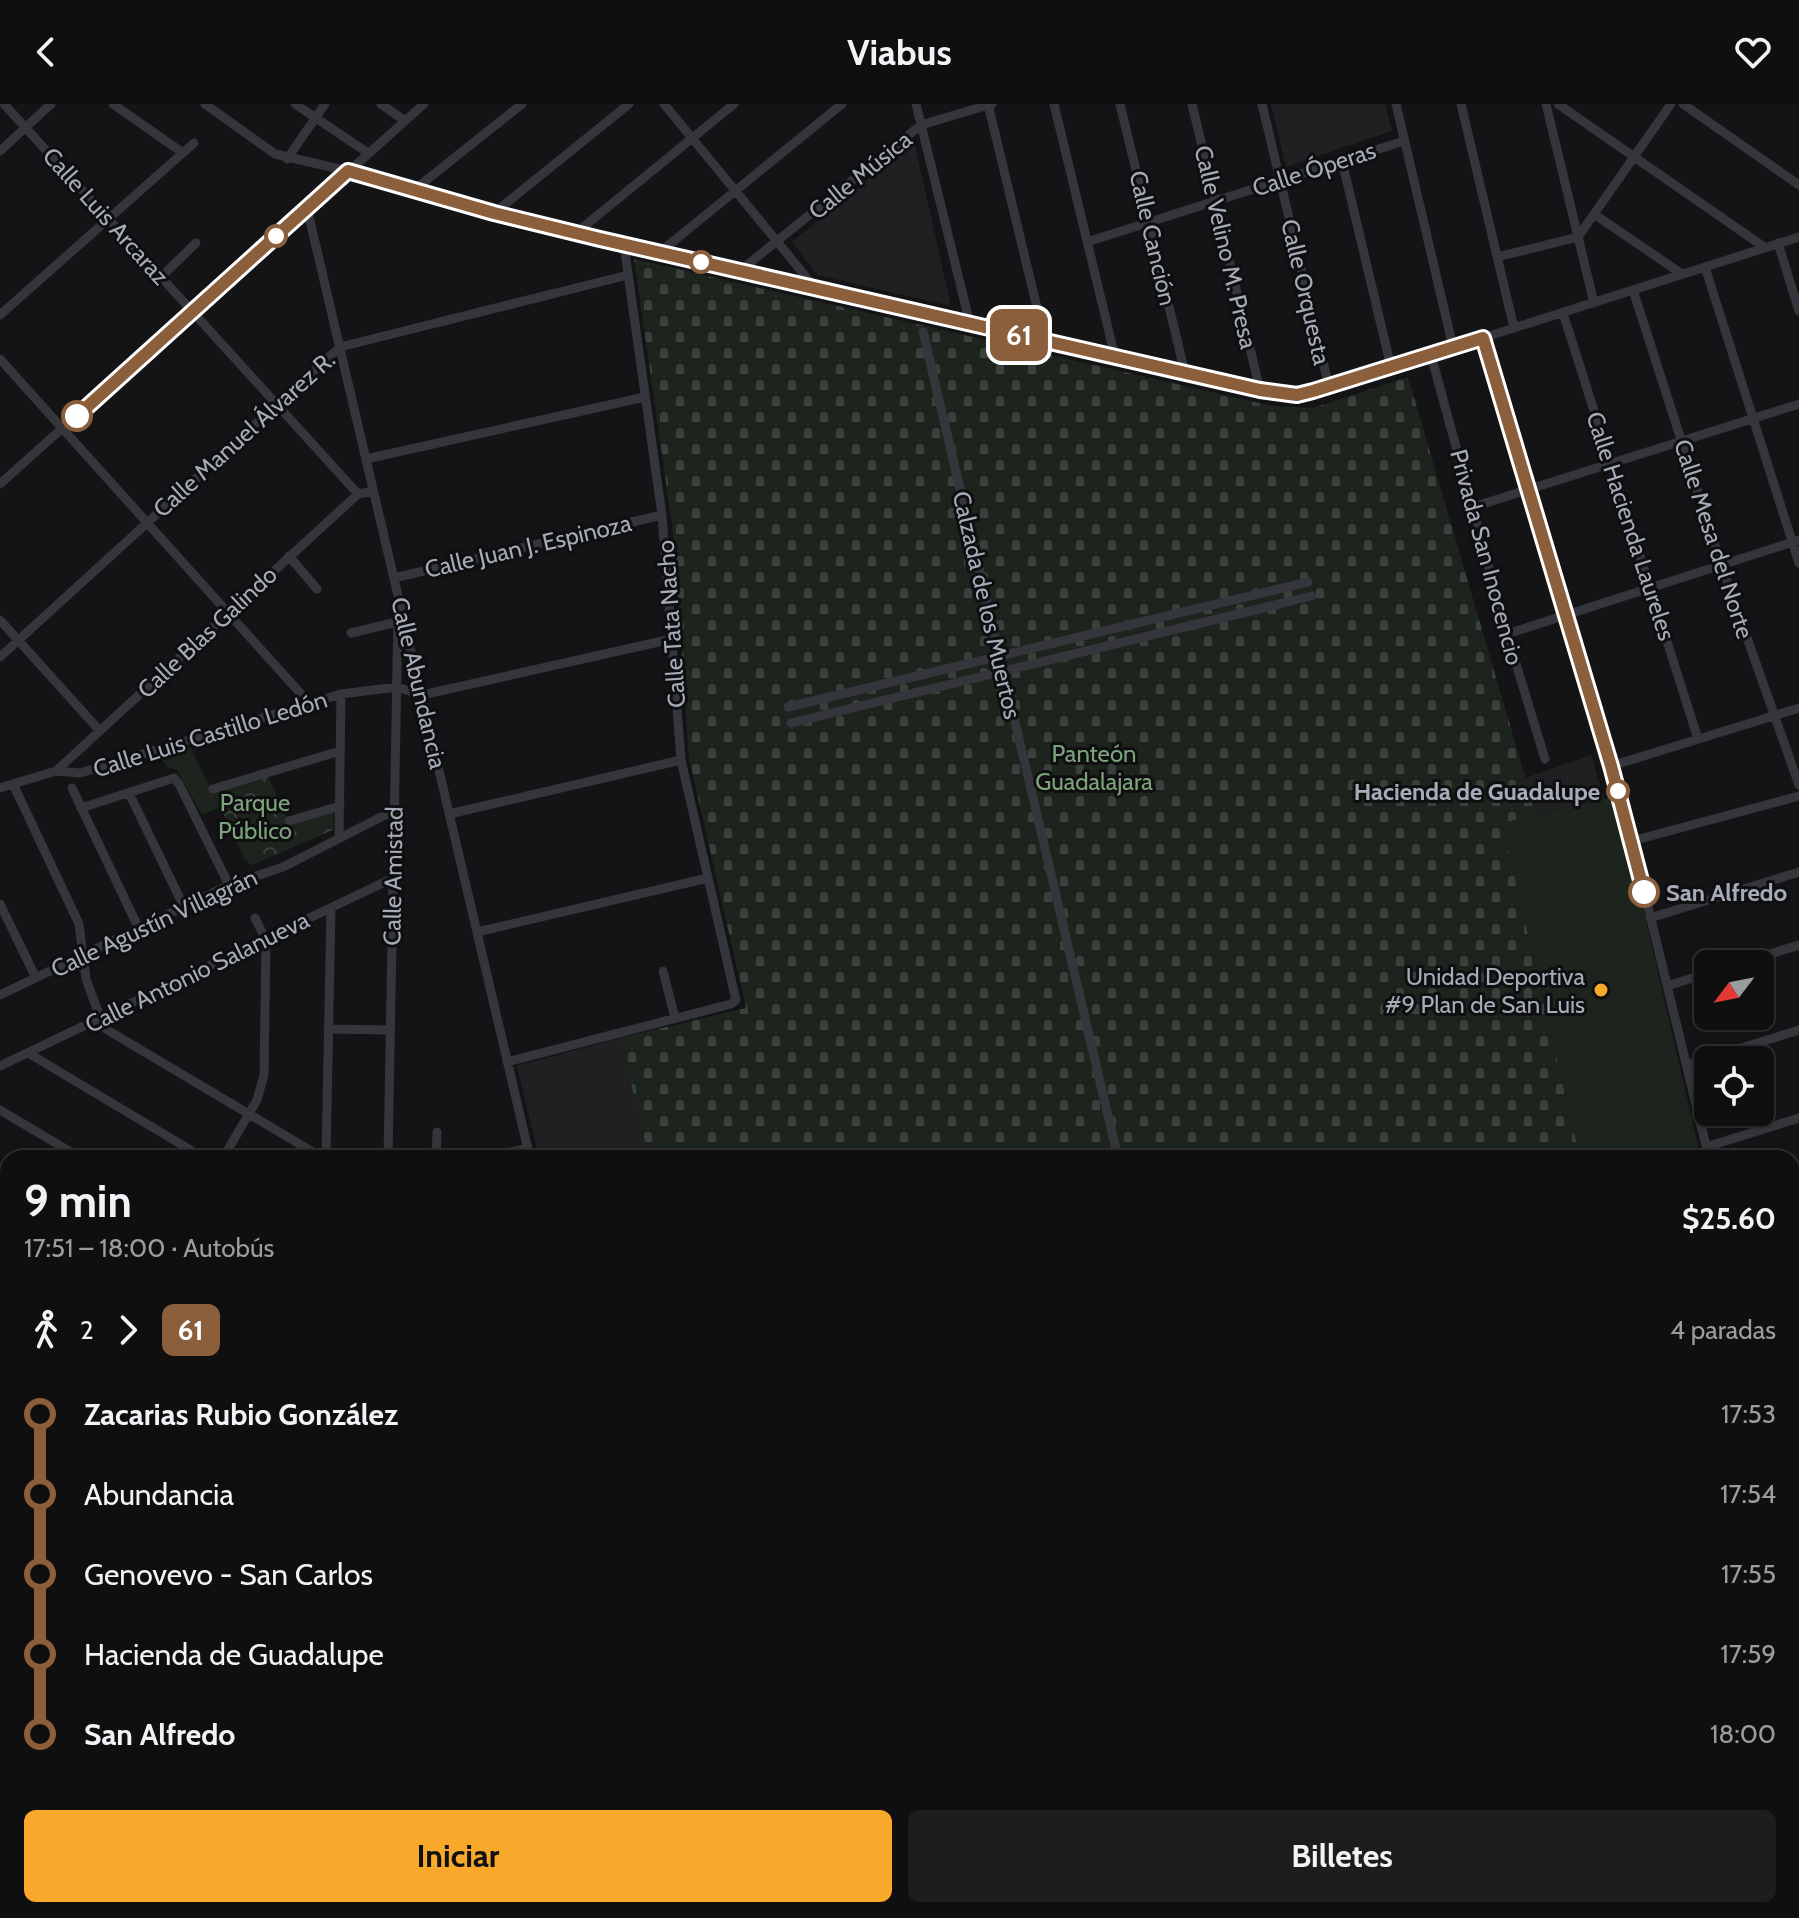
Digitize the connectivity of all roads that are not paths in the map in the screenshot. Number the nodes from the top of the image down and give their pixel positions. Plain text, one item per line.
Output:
1 (4, 104) edge
2 (51, 104) edge
3 (113, 104) edge
4 (205, 104) edge
5 (295, 104) edge
6 (325, 104) edge
7 (381, 104) edge
8 (424, 104) edge
9 (522, 104) edge
10 (629, 104) edge
11 (664, 104) edge
12 (734, 104) edge
13 (842, 104) edge
14 (916, 104) edge
15 (989, 104) edge
16 (1054, 104) edge
17 (1120, 104) edge
18 (1192, 104) edge
19 (1262, 104) edge
20 (1396, 104) edge
21 (1461, 104) edge
22 (1546, 104) edge
23 (1558, 104) edge
24 (1671, 104) edge
25 (1683, 104) edge
26 (315, 118) junction
27 (405, 121) junction
28 (921, 125) junction
29 (26, 127) junction
30 (692, 138) junction
31 (1404, 141) junction
32 (194, 143) dead end
33 (0, 151) edge
34 (183, 153) junction
35 (368, 153) junction
36 (1634, 157) junction
37 (287, 159) junction
38 (1342, 161) junction
39 (348, 171) junction
40 (1280, 180) junction
41 (1799, 185) edge
42 (414, 190) junction
43 (735, 191) junction
44 (1215, 201) junction
45 (307, 208) junction
46 (494, 213) junction
47 (1594, 214) junction
48 (107, 218) junction
49 (1149, 222) junction
50 (576, 233) junction
51 (1578, 237) junction
52 (1799, 237) edge
53 (777, 241) junction
54 (1087, 242) junction
55 (196, 243) dead end
56 (1778, 243) junction
57 (624, 245) junction
58 (1764, 247) junction
59 (659, 253) junction
60 (1497, 257) junction
61 (1705, 267) junction
62 (741, 270) junction
63 (1682, 274) junction
64 (628, 275) junction
65 (161, 277) junction
66 (816, 289) junction
67 (1633, 290) junction
68 (1594, 303) junction
69 (1799, 311) edge
70 (193, 312) junction
71 (1563, 313) junction
72 (0, 315) edge
73 (970, 324) junction
74 (1514, 328) junction
75 (923, 332) dead end
76 (1483, 338) junction
77 (1045, 341) junction
78 (340, 347) junction
79 (1453, 347) junction
80 (1431, 355) junction
81 (1115, 357) junction
82 (0, 359) edge
83 (1391, 367) junction
84 (1185, 373) junction
85 (1329, 387) junction
86 (1260, 390) junction
87 (645, 397) junction
88 (1799, 404) edge
89 (277, 405) junction
90 (1753, 419) junction
91 (63, 428) junction
92 (1682, 441) junction
93 (366, 459) junction
94 (1611, 464) junction
95 (0, 484) edge
96 (373, 491) junction
97 (1529, 491) junction
98 (358, 494) junction
99 (1473, 507) junction
100 (662, 515) junction
101 (148, 523) junction
102 (1796, 541) edge
103 (289, 556) junction
104 (1799, 563) edge
105 (1721, 564) junction
106 (394, 578) junction
107 (1308, 582) dead end
108 (1650, 587) junction
109 (317, 589) dead end
110 (1312, 596) dead end
111 (230, 614) junction
112 (1566, 615) junction
113 (0, 620) edge
114 (401, 620) junction
115 (351, 633) dead end
116 (1507, 634) junction
117 (672, 639) junction
118 (18, 640) junction
119 (999, 656) junction
120 (0, 657) edge
121 (1003, 671) junction
122 (397, 687) junction
123 (341, 694) junction
124 (422, 695) junction
125 (310, 704) junction
126 (788, 707) dead end
127 (1799, 708) edge
128 (1773, 717) junction
129 (791, 723) dead end
130 (100, 731) junction
131 (1698, 739) junction
132 (340, 751) junction
133 (1545, 759) dead end
134 (681, 760) junction
135 (1611, 766) junction
136 (56, 771) junction
137 (13, 784) junction
138 (1799, 785) edge
139 (0, 788) edge
140 (72, 788) dead end
141 (213, 789) dead end
142 (129, 793) junction
143 (1799, 796) edge
144 (340, 806) junction
145 (81, 808) junction
146 (395, 810) junction
147 (449, 814) junction
148 (289, 821) dead end
149 (339, 838) junction
150 (1632, 841) junction
151 (1799, 872) edge
152 (393, 878) junction
153 (708, 878) junction
154 (229, 885) junction
155 (0, 904) edge
156 (184, 907) junction
157 (331, 908) junction
158 (255, 918) dead end
159 (1650, 918) junction
160 (139, 929) junction
161 (477, 932) junction
162 (266, 940) junction
163 (1799, 945) edge
164 (1774, 953) edge
165 (83, 956) junction
166 (663, 971) dead end
167 (1694, 977) edge
168 (36, 978) junction
169 (1667, 986) junction
170 (0, 995) edge
171 (675, 1018) junction
172 (100, 1019) junction
173 (328, 1029) junction
174 (390, 1030) junction
175 (1799, 1030) edge
176 (28, 1053) junction
177 (507, 1062) junction
178 (1687, 1065) junction
179 (0, 1066) edge
180 (0, 1110) edge
181 (249, 1113) junction
182 (1799, 1118) edge
183 (437, 1132) dead end
184 (1706, 1147) junction
185 (68, 1150) edge
186 (191, 1150) edge
187 (228, 1150) edge
188 (311, 1150) edge
189 (324, 1150) edge
190 (388, 1150) edge
191 (436, 1150) edge
192 (527, 1150) edge
193 (1116, 1150) edge
194 (1707, 1150) edge

1 - 29 street, Calle Luis Arcaraz
2 - 29 street
3 - 34 street
4 - 37 street
5 - 26 street
6 - 26 street
7 - 27 street
8 - 27 street
9 - 42 street
10 - 46 street
11 - 30 street
12 - 30 street
13 - 43 street
14 - 28 street
15 - 28 street, Calle Música
15 - 77 street
16 - 54 street
17 - 49 street, Calle Canción
18 - 44 street, Calle Velino M. Presa
19 - 40 street, Calle Orquesta
20 - 31 street
21 - 60 street
22 - 51 street
23 - 36 street
24 - 36 street
25 - 41 street
26 - 35 street
26 - 37 street
27 - 35 street
28 - 53 street, Calle Música
28 - 73 street
29 - 33 street
29 - 48 street, Calle Luis Arcaraz
30 - 43 street
30 - 50 street
31 - 38 street, Calle Óperas
31 - 79 street
32 - 34 street
34 - 48 street
35 - 39 street
36 - 47 street
36 - 58 street
37 - 39 street
38 - 40 street, Calle Óperas
38 - 83 street
39 - 42 street
39 - 45 street
40 - 44 street, Calle Óperas
40 - 85 street, Calle Orquesta
42 - 46 street
43 - 53 street
43 - 59 street
44 - 49 street, Calle Óperas
44 - 86 street, Calle Velino M. Presa
45 - 70 street
45 - 78 street, Calle Abundancia
46 - 50 street
47 - 51 street
47 - 63 street
48 - 65 street, Calle Luis Arcaraz
48 - 72 street
49 - 54 street, Calle Óperas
49 - 84 street, Calle Canción
50 - 57 street
51 - 60 street
51 - 68 street
52 - 56 street
53 - 62 street, Calle Música
53 - 66 street
54 - 81 street
55 - 65 street
56 - 58 street
56 - 69 street
57 - 59 street
57 - 64 street, Calle Tata Nacho
58 - 61 street
59 - 62 street
60 - 74 street
61 - 63 street
61 - 90 street
62 - 66 street
63 - 67 street
64 - 78 street, Calle Manuel Álvarez R.
64 - 87 street, Calle Tata Nacho
65 - 70 street, Calle Luis Arcaraz
66 - 73 street
67 - 68 street
67 - 92 street, Calle Mesa del Norte
68 - 71 street
70 - 89 street, Calle Luis Arcaraz
70 - 91 street
71 - 74 street
71 - 94 street, Calle Hacienda Laureles
73 - 77 street
74 - 76 street
75 - 119 street, Calzada de los Muertos
76 - 79 street
76 - 97 street
77 - 81 street
78 - 89 street, Calle Manuel Álvarez R.
78 - 93 street, Calle Abundancia
79 - 80 street
80 - 83 street
80 - 99 street, Privada San Inocencio
81 - 84 street
82 - 91 street
83 - 85 street
84 - 86 street
85 - 86 street
87 - 93 street
87 - 100 street, Calle Tata Nacho
88 - 90 street
89 - 98 street, Calle Luis Arcaraz
89 - 101 street, Calle Manuel Álvarez R.
90 - 92 street
90 - 102 street
91 - 95 street
91 - 101 street
92 - 94 street
92 - 105 street, Calle Mesa del Norte
93 - 96 street, Calle Abundancia
94 - 97 street
94 - 108 street, Calle Hacienda Laureles
96 - 98 street
96 - 106 street, Calle Abundancia
97 - 99 street
97 - 112 street
98 - 103 street, Calle Blas Galindo
99 - 116 street, Privada San Inocencio
100 - 106 street, Calle Juan J. Espinoza
100 - 117 street, Calle Tata Nacho
101 - 111 street
101 - 118 street, Calle Manuel Álvarez R.
102 - 104 street
102 - 105 street
103 - 109 street
103 - 111 street, Calle Blas Galindo
105 - 108 street
105 - 128 street, Calle Mesa del Norte
106 - 114 street, Calle Abundancia
107 - 119 street
108 - 112 street
108 - 131 street, Calle Hacienda Laureles
110 - 121 street
111 - 125 street
111 - 130 street, Calle Blas Galindo
112 - 116 street
112 - 135 street
113 - 118 street
114 - 115 street
114 - 122 street, Calle Amistad
114 - 124 street, Calle Abundancia
116 - 133 street, Privada San Inocencio
117 - 124 street
117 - 134 street, Calle Tata Nacho
118 - 120 street, Calle Manuel Álvarez R.
118 - 130 street
119 - 121 street, Calzada de los Muertos
119 - 126 street
121 - 129 street
121 - 193 street, Calzada de los Muertos
122 - 123 street, Calle Luis Castillo Ledón
122 - 124 street, Calle Luis Castillo Ledón
122 - 146 street, Calle Amistad
123 - 125 street, Calle Luis Castillo Ledón
123 - 132 street
124 - 147 street, Calle Abundancia
125 - 136 street, Calle Luis Castillo Ledón
127 - 128 street
128 - 131 street
128 - 138 street, Calle Mesa del Norte
130 - 136 street, Calle Blas Galindo
131 - 135 street
132 - 141 street
132 - 144 street
134 - 147 street
134 - 153 street, Calle Tata Nacho
135 - 150 street
136 - 137 street, Calle Luis Castillo Ledón
137 - 139 street, Calle Luis Castillo Ledón
137 - 165 street
140 - 145 street
142 - 145 street
142 - 154 street
142 - 156 street
143 - 150 street
144 - 148 street
144 - 149 street
145 - 160 street
146 - 149 street, Calle Agustín Villagrán
146 - 152 street, Calle Amistad
147 - 161 street, Calle Abundancia
149 - 154 street, Calle Agustín Villagrán
150 - 159 street
151 - 159 street
152 - 157 street, Calle Antonio Salanueva
152 - 174 street, Calle Amistad
153 - 161 street
153 - 171 street, Calle Tata Nacho
154 - 156 street, Calle Agustín Villagrán
155 - 168 street
156 - 160 street, Calle Agustín Villagrán
157 - 162 street, Calle Antonio Salanueva
157 - 173 street
158 - 162 street
159 - 169 street
160 - 165 street, Calle Agustín Villagrán
161 - 177 street, Calle Abundancia
162 - 172 street, Calle Antonio Salanueva
162 - 181 street
163 - 164 street
165 - 168 street, Calle Agustín Villagrán
165 - 172 street
166 - 171 street
167 - 169 street
168 - 170 street, Calle Agustín Villagrán
169 - 178 street
171 - 177 street
172 - 176 street, Calle Antonio Salanueva
172 - 181 street
173 - 174 street
173 - 189 street
174 - 190 street, Calle Amistad
175 - 178 street
176 - 179 street, Calle Antonio Salanueva
176 - 186 street
177 - 192 street, Calle Abundancia
178 - 184 street
180 - 185 street
181 - 187 street
181 - 188 street
182 - 184 street
183 - 191 street
184 - 194 street

